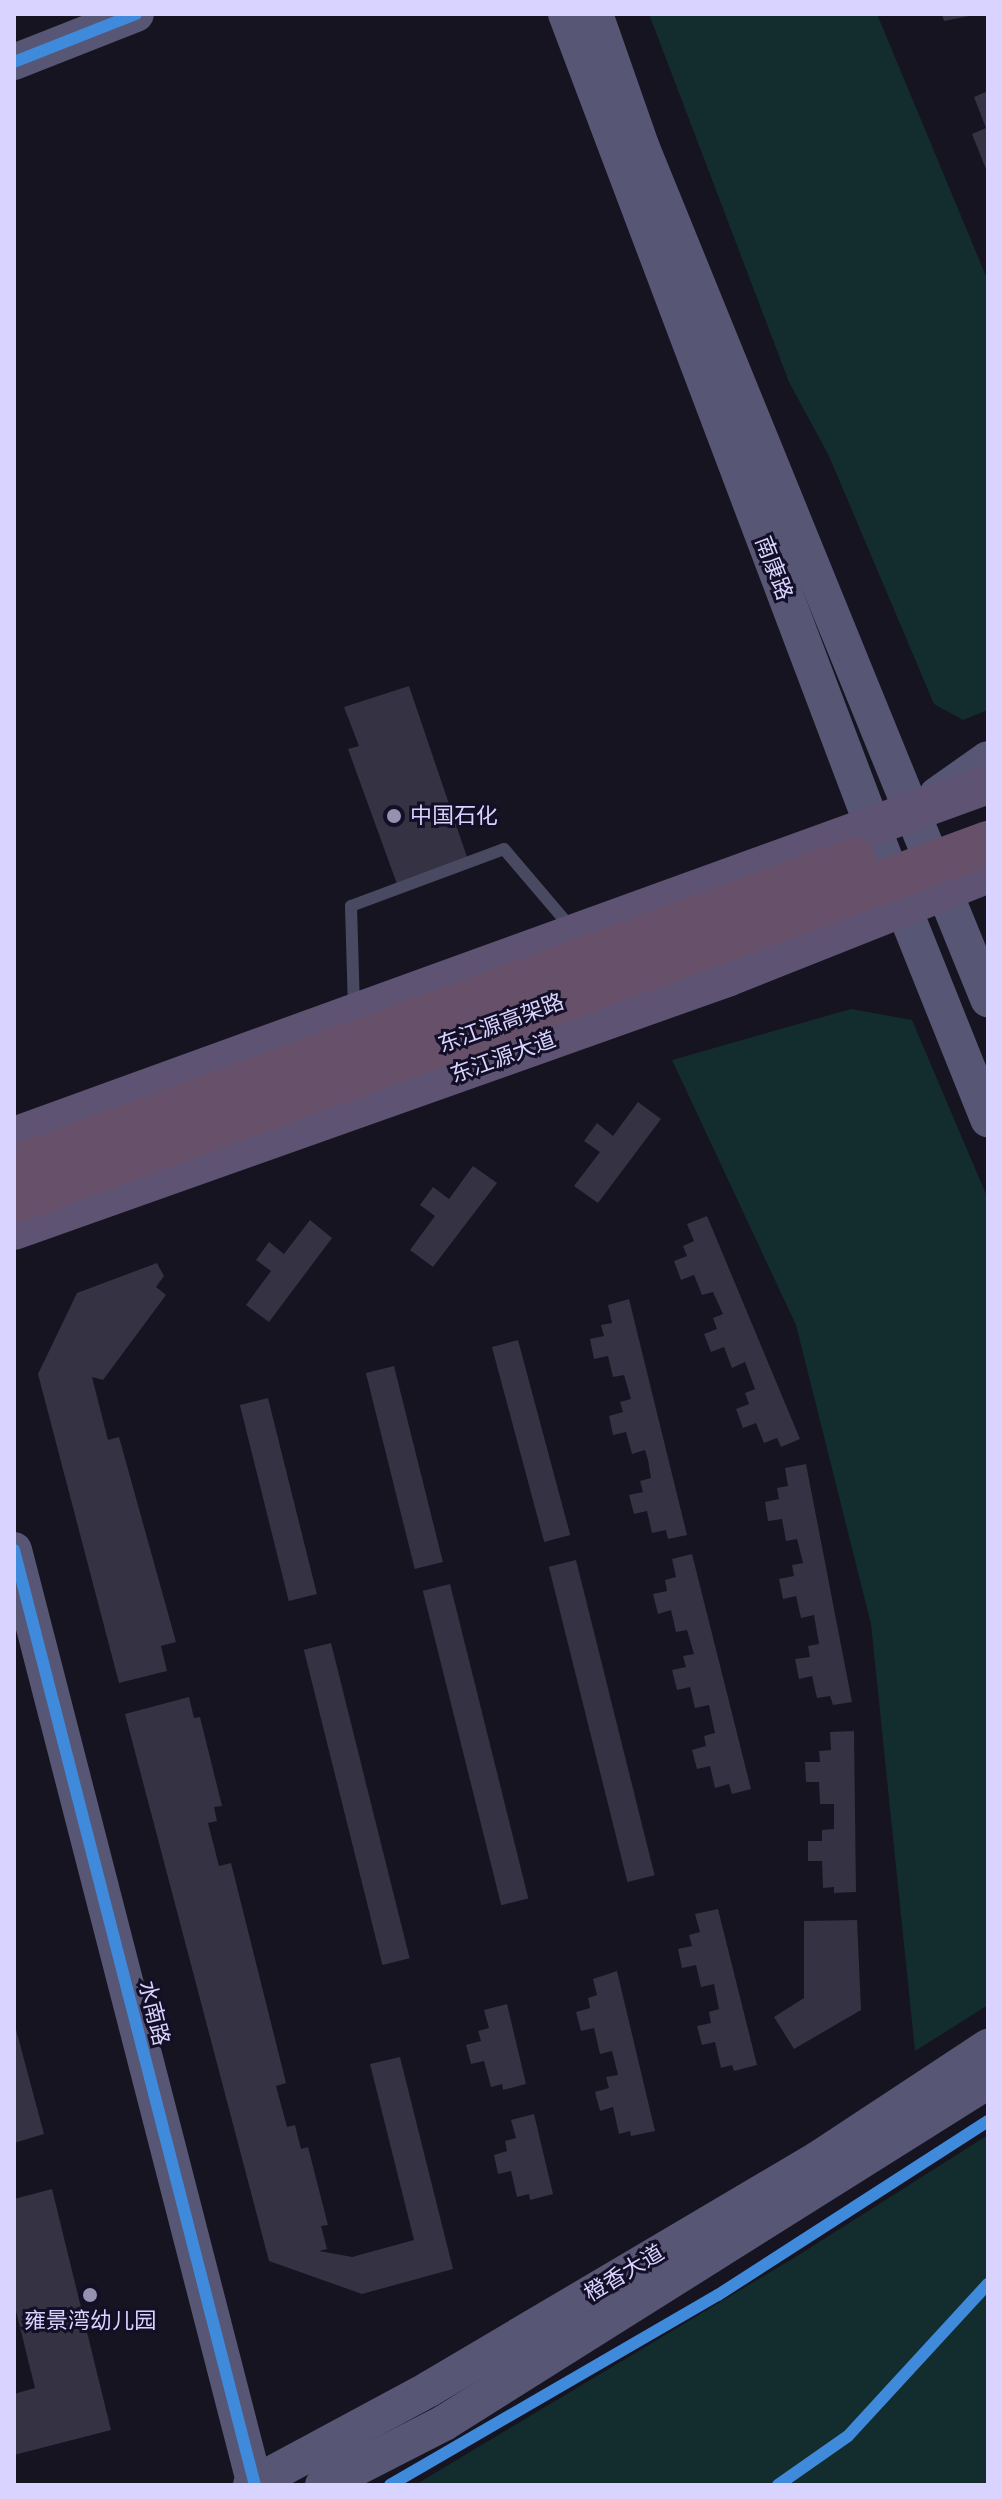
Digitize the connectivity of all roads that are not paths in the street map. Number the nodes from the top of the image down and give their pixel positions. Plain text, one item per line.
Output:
1 (136, 14) edge
2 (566, 14) edge
3 (595, 14) edge
4 (14, 62) edge
5 (988, 759) edge
6 (988, 784) edge
7 (988, 810) edge
8 (913, 812) junction
9 (872, 826) junction
10 (988, 843) edge
11 (988, 873) edge
12 (988, 884) edge
13 (943, 890) junction
14 (902, 904) junction
15 (574, 932) junction
16 (988, 999) edge
17 (354, 1012) junction
18 (988, 1119) edge
19 (14, 1137) edge
20 (14, 1168) edge
21 (14, 1201) edge
22 (14, 1230) edge
23 (14, 1550) edge
24 (988, 2047) edge
25 (988, 2081) edge
26 (253, 2484) edge
27 (323, 2485) edge

1 - 4 main road
2 - 9 main road, 南康路
3 - 8 main road, 南康路
5 - 8 main road
6 - 8 main road
7 - 20 highway, 东江源高架路, bridge
8 - 9 main road
8 - 13 main road, 南康路
9 - 14 main road, 南康路
9 - 15 main road
10 - 21 highway, 东江源高架路, bridge
11 - 13 main road, 东江源大道
12 - 13 main road
13 - 14 main road, 东江源大道
13 - 16 main road, 南康路
14 - 18 main road, 南康路
14 - 22 main road, 东江源大道
15 - 17 main road
15 - 17 lane
17 - 19 main road
23 - 26 main road, 水南路
24 - 26 main road, 橙香大道
25 - 27 main road, 橙香大道

